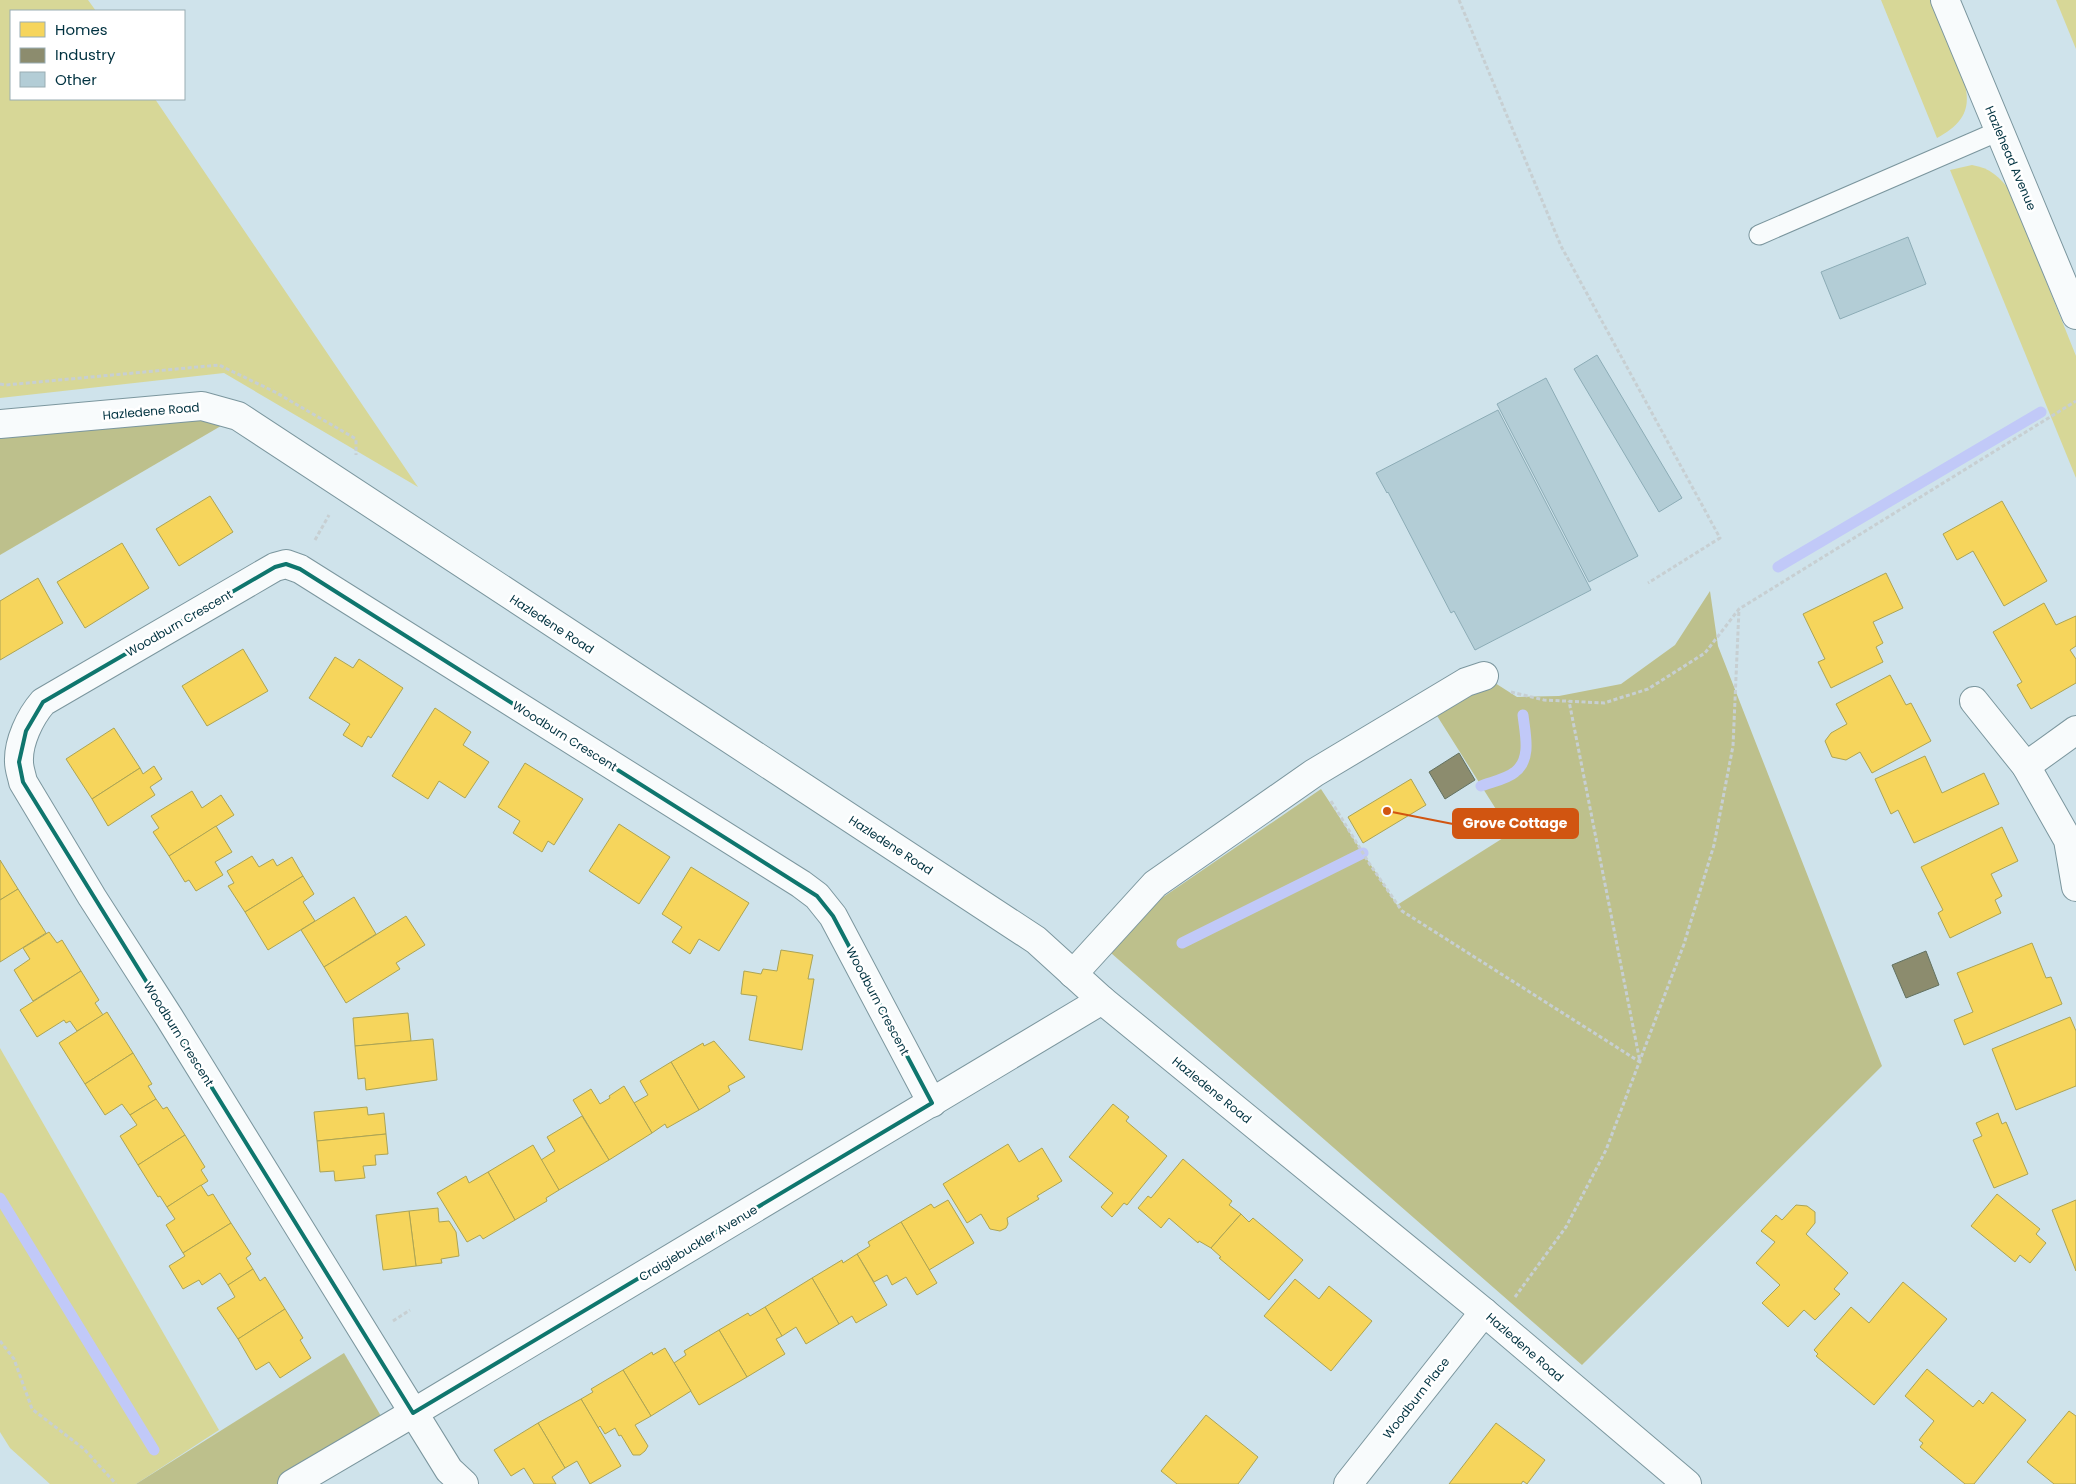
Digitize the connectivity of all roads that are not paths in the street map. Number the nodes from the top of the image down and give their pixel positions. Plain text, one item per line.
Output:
1 (1945, 0) edge
2 (2000, 131) junction
3 (1759, 235) dead end
4 (2076, 315) edge
5 (0, 424) edge
6 (1475, 679) road end
7 (1974, 701) dead end
8 (2076, 730) edge
9 (2026, 766) junction
10 (2076, 887) edge
11 (1072, 974) junction
12 (1102, 1000) junction
13 (932, 1103) junction
14 (1484, 1312) junction
15 (414, 1413) junction
16 (292, 1484) edge
17 (464, 1484) edge
18 (1348, 1484) edge
19 (1687, 1484) edge

1 - 2 street, Hazlehead Avenue
2 - 3 lane
2 - 4 street, Hazlehead Avenue
5 - 11 street, Hazledene Road
6 - 11 street
7 - 9 street
8 - 9 street
9 - 10 street
11 - 12 street, Hazledene Road
12 - 13 street, Craigiebuckler Avenue
12 - 14 street, Hazledene Road
13 - 15 street, Craigiebuckler Avenue
13 - 15 street, Woodburn Crescent
14 - 18 street, Woodburn Place
14 - 19 street, Hazledene Road
15 - 16 street, Craigiebuckler Avenue
15 - 17 street, Woodburn Crescent

